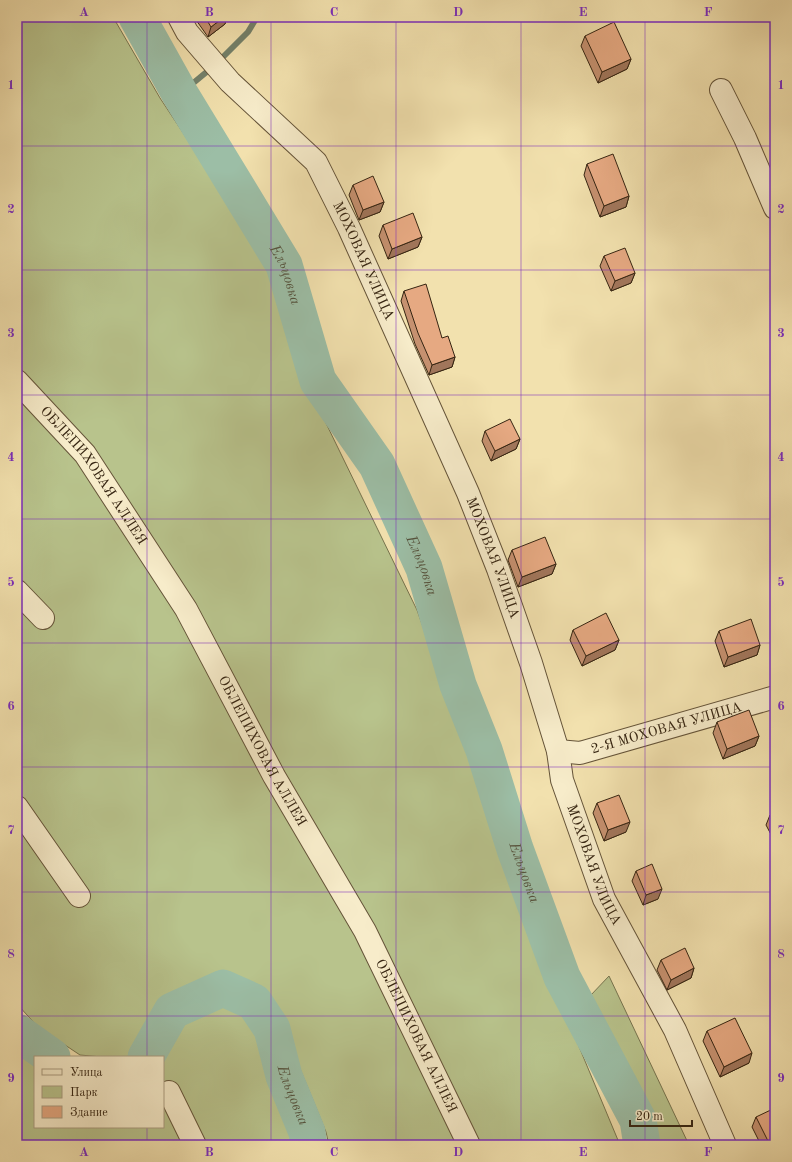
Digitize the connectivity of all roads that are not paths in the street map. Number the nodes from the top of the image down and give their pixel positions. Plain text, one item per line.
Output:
1 (179, 17) edge
2 (721, 90) dead end
3 (775, 208) edge
4 (17, 381) edge
5 (17, 591) edge
6 (44, 618) dead end
7 (775, 697) edge
8 (558, 751) junction
9 (17, 807) edge
10 (79, 896) dead end
11 (169, 1092) dead end
12 (195, 1145) edge
13 (469, 1145) edge
14 (725, 1145) edge

1 - 8 street, МОХОВАЯ УЛИЦА
2 - 3 street
4 - 13 street, ОБЛЕПИХОВАЯ АЛЛЕЯ
5 - 6 street
7 - 8 street, 2-Я МОХОВАЯ УЛИЦА
8 - 14 street, МОХОВАЯ УЛИЦА
9 - 10 street
11 - 12 street

